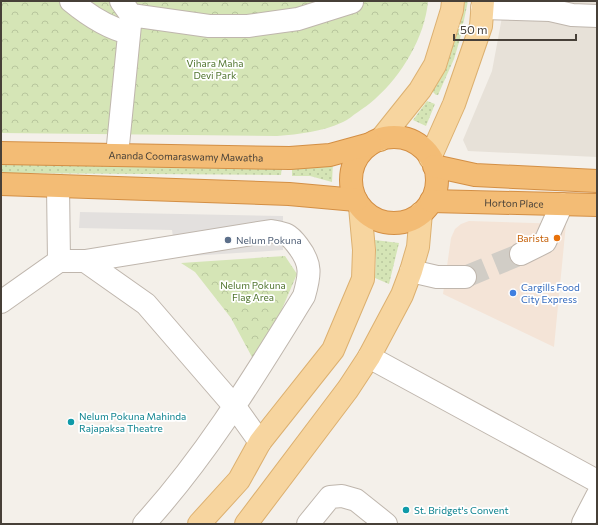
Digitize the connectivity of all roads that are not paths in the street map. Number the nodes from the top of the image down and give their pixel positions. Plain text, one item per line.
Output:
1 (70, 1) edge
2 (453, 1) edge
3 (352, 2) dead end
4 (482, 4) edge
5 (127, 16) edge
6 (597, 16) edge
7 (375, 142) junction
8 (1, 152) edge
9 (117, 155) junction
10 (432, 162) junction
11 (597, 181) edge
12 (1, 184) edge
13 (58, 186) junction
14 (358, 204) junction
15 (562, 204) junction
16 (597, 205) edge
17 (426, 207) junction
18 (521, 254) tunnel mouth
19 (59, 261) junction
20 (85, 261) junction
21 (411, 271) junction
22 (465, 277) tunnel mouth
23 (1, 302) edge
24 (369, 357) junction
25 (235, 407) junction
26 (260, 442) junction
27 (597, 481) edge
28 (597, 496) edge
29 (254, 521) edge
30 (583, 523) dead end
31 (144, 524) edge
32 (199, 524) edge
33 (308, 524) edge
34 (386, 524) edge

1 - 5 street
2 - 7 main road
3 - 5 street
4 - 6 street
4 - 10 main road
5 - 9 street
7 - 9 highway, Ananda Coomaraswamy Mawatha
7 - 10 highway
7 - 14 highway
8 - 9 highway, Ananda Coomaraswamy Mawatha
10 - 11 highway
10 - 17 highway
12 - 13 highway
13 - 14 highway
13 - 19 street
14 - 17 highway
14 - 26 main road
15 - 16 highway, Horton Place
15 - 17 highway, Horton Place
15 - 18 street
17 - 21 main road
19 - 20 street
19 - 23 street
20 - 25 street
20 - 25 street
21 - 22 street
21 - 24 main road
24 - 27 street
24 - 29 main road
25 - 26 street
25 - 31 street
26 - 32 main road
28 - 30 street
33 - 34 street

